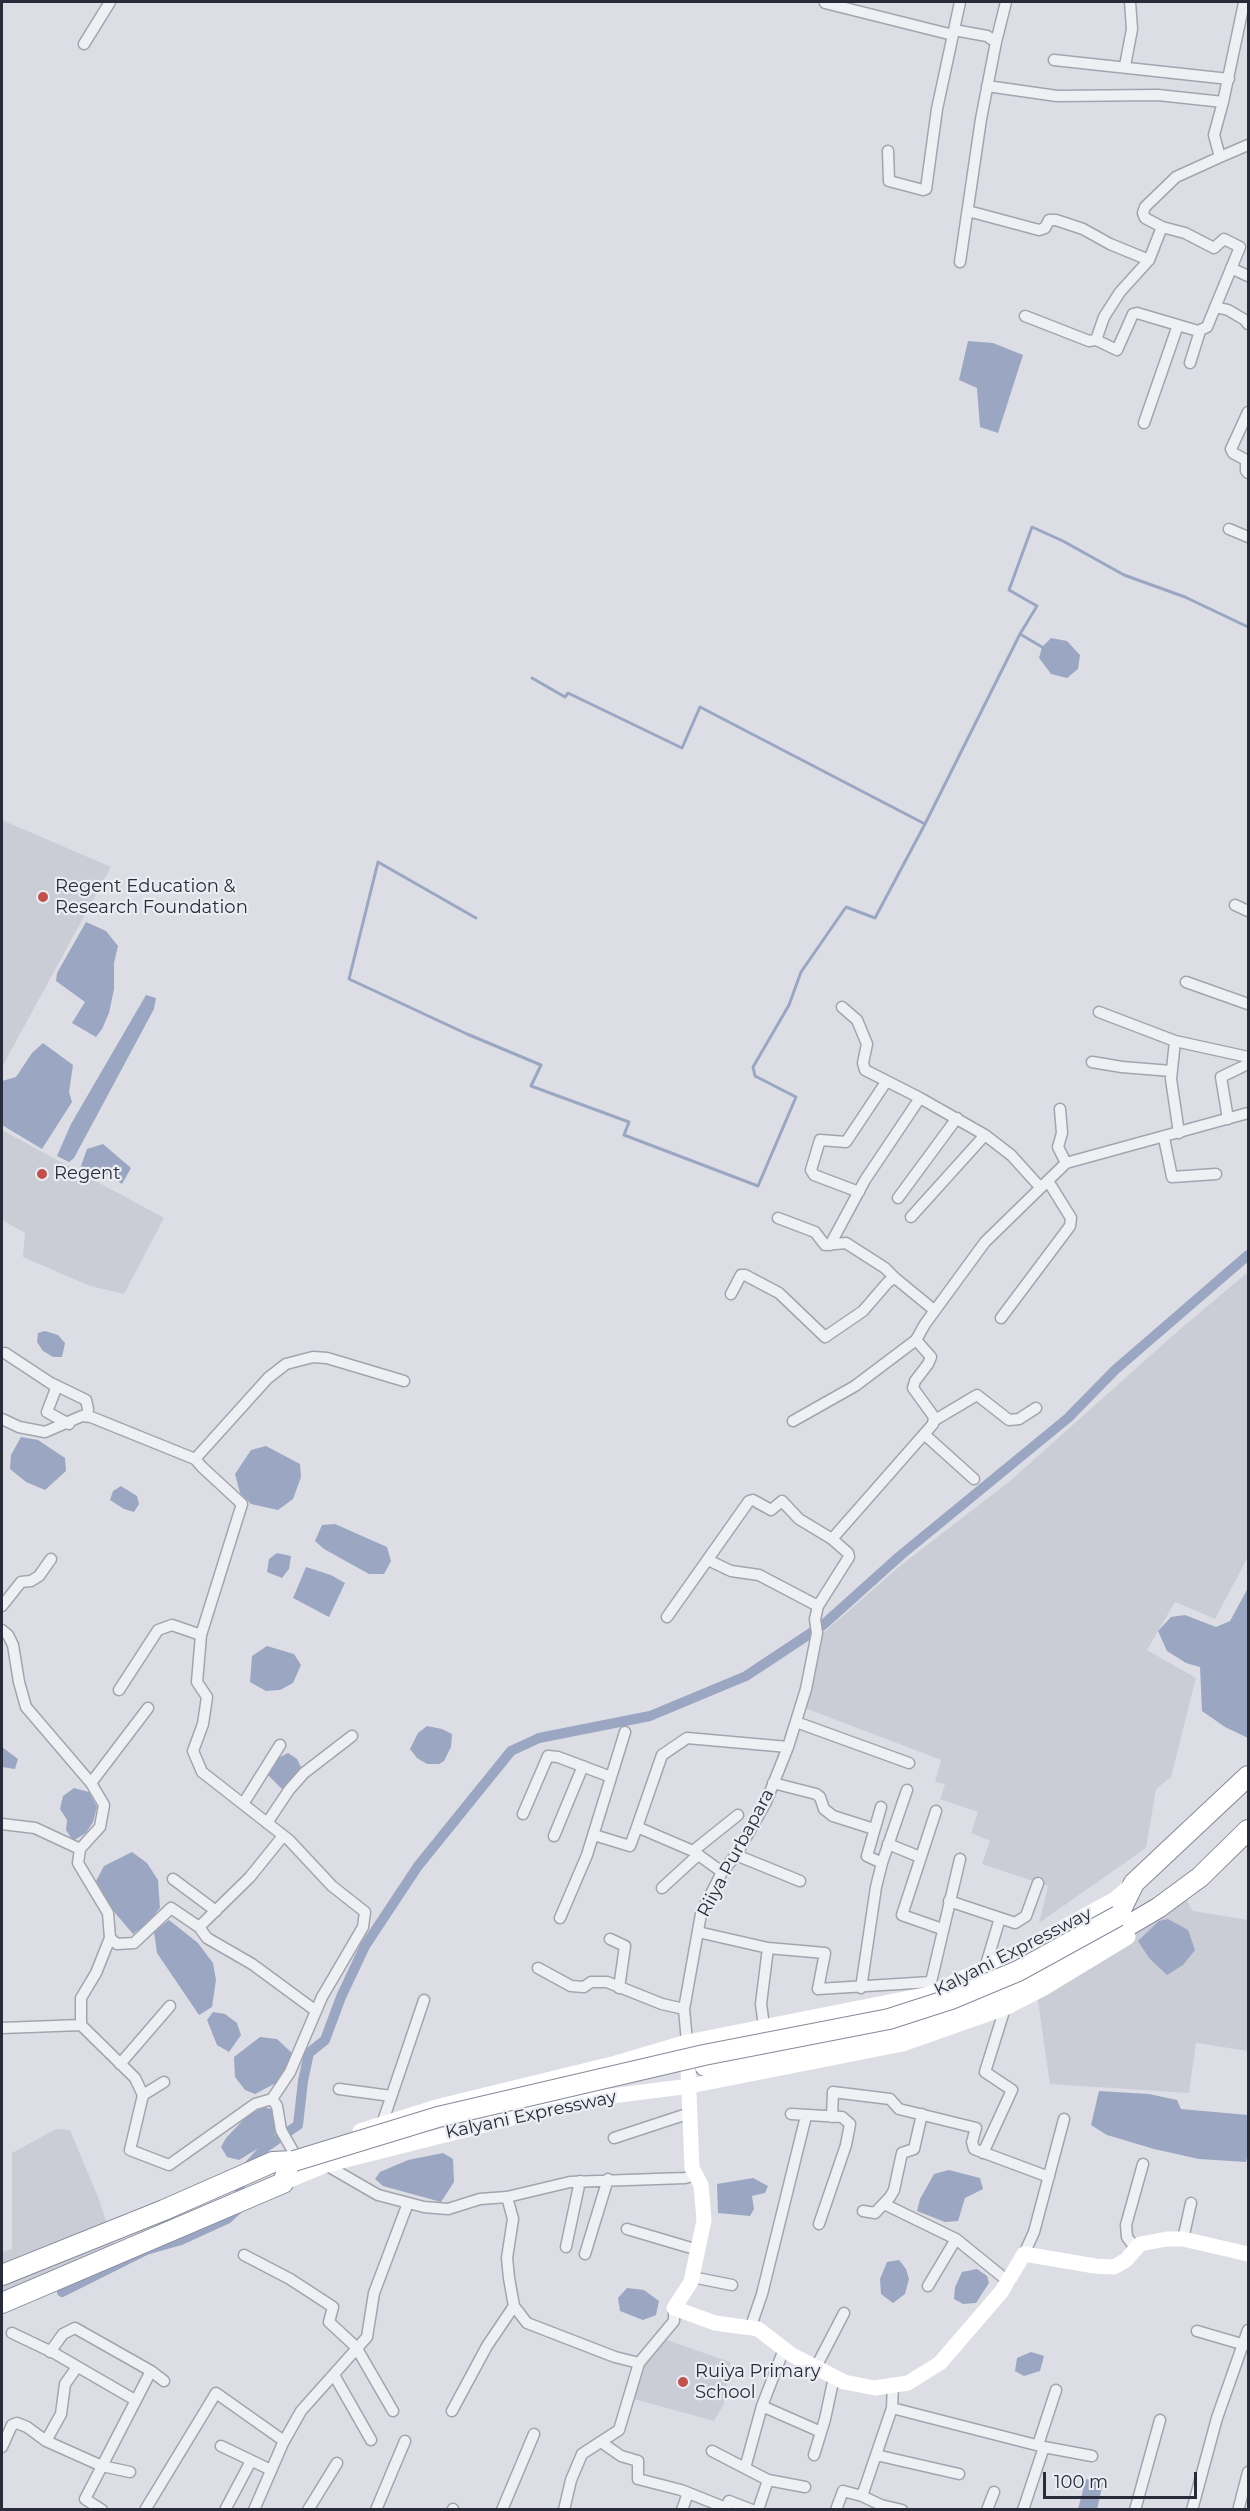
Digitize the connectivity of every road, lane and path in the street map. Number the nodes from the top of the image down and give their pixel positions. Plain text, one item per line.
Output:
1 (110, 2) edge
2 (960, 2) edge
3 (1006, 2) edge
4 (1130, 2) edge
5 (825, 3) dead end
6 (1243, 3) edge
7 (953, 32) junction
8 (996, 42) junction
9 (84, 44) dead end
10 (1054, 60) dead end
11 (1125, 66) junction
12 (1229, 78) junction
13 (987, 86) junction
14 (1223, 102) junction
15 (1248, 145) edge
16 (888, 151) dead end
17 (1220, 157) junction
18 (968, 211) junction
19 (1162, 227) junction
20 (1149, 260) junction
21 (960, 262) dead end
22 (1231, 268) junction
23 (1248, 276) edge
24 (1215, 307) junction
25 (1025, 316) dead end
26 (1248, 324) edge
27 (1178, 325) junction
28 (1200, 332) junction
29 (1096, 340) junction
30 (1190, 363) dead end
31 (1248, 412) edge
32 (1144, 423) dead end
33 (1248, 473) edge
34 (1229, 529) dead end
35 (1248, 537) edge
36 (1235, 905) dead end
37 (1248, 911) edge
38 (1186, 982) dead end
39 (1248, 1004) edge
40 (842, 1007) dead end
41 (1100, 1012) dead end
42 (1175, 1041) junction
43 (1248, 1057) edge
44 (1092, 1062) dead end
45 (1248, 1064) edge
46 (1171, 1071) junction
47 (886, 1082) junction
48 (920, 1098) junction
49 (1060, 1109) dead end
50 (1248, 1113) edge
51 (957, 1118) junction
52 (1228, 1119) junction
53 (1179, 1133) junction
54 (985, 1135) junction
55 (1164, 1138) junction
56 (1066, 1163) junction
57 (1216, 1174) dead end
58 (1044, 1184) junction
59 (859, 1192) junction
60 (898, 1198) dead end
61 (911, 1217) dead end
62 (778, 1218) dead end
63 (830, 1245) junction
64 (895, 1278) junction
65 (731, 1294) dead end
66 (934, 1310) junction
67 (1001, 1318) dead end
68 (916, 1340) junction
69 (5, 1353) dead end
70 (404, 1381) dead end
71 (51, 1383) junction
72 (1036, 1408) dead end
73 (87, 1416) junction
74 (2, 1419) edge
75 (935, 1420) junction
76 (793, 1421) dead end
77 (69, 1424) junction
78 (924, 1434) junction
79 (195, 1458) junction
80 (974, 1479) dead end
81 (832, 1539) junction
82 (51, 1559) dead end
83 (708, 1560) junction
84 (2, 1606) edge
85 (818, 1606) junction
86 (667, 1617) dead end
87 (2, 1630) edge
88 (201, 1635) junction
89 (119, 1690) dead end
90 (148, 1708) dead end
91 (796, 1722) junction
92 (625, 1732) dead end
93 (352, 1736) dead end
94 (280, 1745) dead end
95 (788, 1747) junction
96 (909, 1763) dead end
97 (583, 1766) junction
98 (1248, 1776) edge
99 (611, 1777) junction
100 (91, 1783) junction
101 (773, 1783) junction
102 (907, 1790) dead end
103 (243, 1804) junction
104 (880, 1807) dead end
105 (936, 1811) dead end
106 (523, 1814) dead end
107 (738, 1815) dead end
108 (267, 1823) junction
109 (2, 1824) edge
110 (637, 1827) junction
111 (874, 1829) junction
112 (1248, 1830) edge
113 (594, 1835) junction
114 (283, 1836) junction
115 (554, 1836) dead end
116 (888, 1844) junction
117 (80, 1849) junction
118 (695, 1853) junction
119 (736, 1855) junction
120 (920, 1857) junction
121 (960, 1859) dead end
122 (882, 1863) junction
123 (722, 1872) junction
124 (173, 1879) dead end
125 (800, 1881) dead end
126 (1038, 1883) dead end
127 (1134, 1884) junction
128 (662, 1888) dead end
129 (949, 1901) junction
130 (1158, 1908) junction
131 (216, 1911) junction
132 (561, 1918) dead end
133 (1000, 1918) junction
134 (200, 1927) junction
135 (942, 1929) junction
136 (698, 1932) junction
137 (110, 1938) junction
138 (610, 1939) dead end
139 (768, 1948) junction
140 (538, 1968) dead end
141 (985, 1968) junction
142 (619, 1988) junction
143 (861, 1988) junction
144 (930, 1988) junction
145 (424, 2000) dead end
146 (170, 2006) dead end
147 (1005, 2008) junction
148 (684, 2009) junction
149 (316, 2011) junction
150 (81, 2025) junction
151 (764, 2026) junction
152 (2, 2028) edge
153 (687, 2042) junction
154 (120, 2064) junction
155 (690, 2080) junction
156 (164, 2082) dead end
157 (339, 2089) dead end
158 (143, 2095) junction
159 (391, 2096) junction
160 (272, 2099) junction
161 (690, 2113) junction
162 (791, 2114) dead end
163 (922, 2114) junction
164 (806, 2116) junction
165 (832, 2117) junction
166 (1064, 2120) dead end
167 (382, 2124) junction
168 (614, 2138) dead end
169 (983, 2153) junction
170 (296, 2160) junction
171 (1143, 2164) dead end
172 (326, 2165) junction
173 (696, 2175) junction
174 (1049, 2177) junction
175 (608, 2179) junction
176 (580, 2181) junction
177 (283, 2183) junction
178 (507, 2197) junction
179 (408, 2203) junction
180 (1191, 2203) dead end
181 (884, 2204) junction
182 (863, 2211) dead end
183 (819, 2224) dead end
184 (627, 2229) dead end
185 (956, 2239) junction
186 (1183, 2239) junction
187 (566, 2247) dead end
188 (1136, 2249) junction
189 (698, 2250) junction
190 (585, 2254) dead end
191 (1024, 2254) junction
192 (1248, 2254) edge
193 (244, 2255) dead end
194 (2, 2275) edge
195 (692, 2277) junction
196 (1009, 2282) junction
197 (732, 2285) dead end
198 (928, 2286) dead end
199 (2, 2302) edge
200 (514, 2306) junction
201 (674, 2308) junction
202 (844, 2313) dead end
203 (750, 2328) junction
204 (1248, 2330) edge
205 (1197, 2331) dead end
206 (12, 2333) dead end
207 (1245, 2345) junction
208 (357, 2348) junction
209 (784, 2349) junction
210 (50, 2352) junction
211 (639, 2363) junction
212 (77, 2367) junction
213 (816, 2367) junction
214 (151, 2371) junction
215 (334, 2376) junction
216 (834, 2376) junction
217 (164, 2381) dead end
218 (893, 2385) junction
219 (1056, 2390) dead end
220 (135, 2400) junction
221 (762, 2406) junction
222 (892, 2408) junction
223 (393, 2411) dead end
224 (452, 2411) dead end
225 (1160, 2420) dead end
226 (821, 2432) junction
227 (534, 2434) dead end
228 (371, 2440) dead end
229 (46, 2441) junction
230 (284, 2441) junction
231 (405, 2441) dead end
232 (601, 2442) junction
233 (221, 2446) dead end
234 (1041, 2446) junction
235 (2, 2447) edge
236 (712, 2451) dead end
237 (814, 2455) dead end
238 (876, 2455) junction
239 (1092, 2456) dead end
240 (251, 2461) junction
241 (337, 2463) dead end
242 (102, 2466) junction
243 (745, 2468) junction
244 (271, 2470) junction
245 (130, 2472) dead end
246 (1248, 2472) edge
247 (958, 2474) dead end
248 (768, 2480) junction
249 (805, 2487) dead end
250 (994, 2492) dead end
251 (688, 2493) junction
252 (862, 2496) junction
253 (881, 2507) edge
254 (1242, 2509) edge
255 (102, 2510) edge
256 (145, 2510) edge
257 (225, 2510) edge
258 (254, 2510) edge
259 (308, 2510) edge
260 (376, 2510) edge
261 (502, 2510) edge
262 (564, 2510) edge
263 (682, 2510) edge
264 (752, 2510) edge
265 (758, 2510) edge
266 (836, 2510) edge
267 (902, 2510) edge
268 (987, 2510) edge
269 (1023, 2510) edge
270 (1135, 2510) edge
271 (1192, 2510) edge

1 - 9 street
2 - 7 street
3 - 8 street
4 - 11 street
5 - 7 street
6 - 12 street
7 - 8 street
7 - 16 street
8 - 13 street
10 - 11 street
11 - 12 street
12 - 14 street
13 - 14 street
13 - 18 street
14 - 17 street
15 - 17 street
17 - 19 street
18 - 20 street
18 - 21 street
19 - 20 street
19 - 22 street
20 - 29 street
22 - 23 street
22 - 24 street
24 - 26 street
24 - 28 street
25 - 29 street
27 - 28 street
27 - 29 street
27 - 32 street
28 - 30 street
31 - 33 street
34 - 35 street
36 - 37 street
38 - 39 street
40 - 47 street
41 - 42 street
42 - 43 street
42 - 46 street
44 - 46 street
45 - 52 street
46 - 53 street
47 - 48 street
47 - 59 street
48 - 51 street
48 - 59 street
49 - 56 street
50 - 52 street
51 - 54 street
51 - 60 street
52 - 53 street
53 - 55 street
54 - 58 street
54 - 61 street
55 - 56 street
55 - 57 street
56 - 58 street
58 - 66 street
58 - 67 street
59 - 63 street
62 - 63 street
63 - 64 street
64 - 65 street
64 - 66 street
66 - 68 street
68 - 75 street
68 - 76 street
69 - 71 street
70 - 79 street
71 - 73 street
71 - 77 street
72 - 75 street
73 - 77 street
73 - 79 street
74 - 77 street
75 - 78 street
78 - 80 street
78 - 81 street
79 - 88 street
81 - 83 street
81 - 85 street
82 - 84 street
83 - 85 street
83 - 86 street
85 - 91 street, Riiya Purbapara
87 - 100 street
88 - 89 street
88 - 103 street
90 - 100 street
91 - 95 street, Riiya Purbapara
91 - 96 street
92 - 99 street
93 - 108 street
94 - 103 street
95 - 101 street, Riiya Purbapara
95 - 110 street
97 - 99 street
97 - 106 street
97 - 115 street
98 - 127 highway, Kalyani Expressway
99 - 113 street
100 - 117 street
101 - 111 street
101 - 119 street, Riiya Purbapara
102 - 116 street
103 - 108 street
104 - 111 street
105 - 120 street
107 - 118 street
108 - 114 street
109 - 117 street
110 - 113 street
110 - 118 street
111 - 122 street
112 - 130 highway, Kalyani Expressway
113 - 132 street
114 - 131 street
114 - 149 street
116 - 120 street
116 - 122 street
117 - 137 street
118 - 123 street
118 - 128 street
119 - 123 street, Riiya Purbapara
119 - 125 street
120 - 135 street
121 - 129 street
122 - 143 street
123 - 136 street, Riiya Purbapara
124 - 131 street
126 - 133 street
127 - 141 street, Kalyani Expressway
127 - 170 highway, Kalyani Expressway, bridge
129 - 133 street
129 - 135 street
130 - 147 street, Kalyani Expressway
130 - 170 highway, Kalyani Expressway
131 - 134 street
133 - 141 street
134 - 137 street
134 - 149 street
135 - 144 street
136 - 139 street
136 - 148 street, Riiya Purbapara
137 - 150 street
138 - 142 street
139 - 143 street
139 - 151 street
140 - 142 street
141 - 144 street, Kalyani Expressway
142 - 148 street
143 - 144 street
144 - 151 street, Kalyani Expressway
145 - 159 street
146 - 154 street
147 - 155 street, Kalyani Expressway
147 - 169 street
148 - 153 street, Riiya Purbapara
149 - 160 street
150 - 152 street
150 - 154 street
151 - 153 street, Kalyani Expressway
153 - 155 street
153 - 167 street, Kalyani Expressway
154 - 158 street
155 - 161 street
155 - 172 street, Kalyani Expressway
156 - 158 street
157 - 159 street
158 - 160 street
159 - 167 street
160 - 170 street
161 - 168 street
161 - 173 street
162 - 164 street
163 - 165 street
163 - 169 street
163 - 181 street
164 - 165 street
164 - 203 street
165 - 183 street
166 - 174 street
167 - 170 street, Kalyani Expressway
169 - 174 street
170 - 177 highway
170 - 194 highway
171 - 188 street
172 - 177 street, Kalyani Expressway
172 - 179 street
173 - 175 street
173 - 189 street
174 - 191 street
175 - 176 street
175 - 190 street
176 - 178 street
176 - 187 street
177 - 199 highway, Kalyani Expressway
178 - 179 street
178 - 200 street
179 - 208 street
180 - 186 street
181 - 182 street
181 - 185 street
184 - 189 street
185 - 196 street
185 - 198 street
186 - 188 street
186 - 192 street
188 - 191 street
189 - 195 street
191 - 196 street
193 - 208 street
195 - 197 street
195 - 201 street
196 - 218 street
200 - 211 street
200 - 224 street
201 - 203 street
201 - 211 street
202 - 213 street
203 - 209 street
204 - 207 street
205 - 207 street
206 - 210 street
207 - 271 street
208 - 215 street
208 - 223 street
209 - 213 street
209 - 221 street
210 - 212 street
210 - 214 street
211 - 232 street
212 - 220 street
212 - 229 street
213 - 216 street
214 - 217 street
214 - 220 street
215 - 228 street
215 - 230 street
216 - 218 street
216 - 226 street
218 - 222 street
219 - 234 street
220 - 242 street
221 - 226 street
221 - 243 street
222 - 234 street
222 - 238 street
225 - 270 street
226 - 237 street
227 - 261 street
229 - 235 street
229 - 242 street
230 - 244 street
230 - 256 street
231 - 260 street
232 - 251 street
232 - 262 street
233 - 240 street
234 - 239 street
234 - 269 street
236 - 243 street
238 - 247 street
238 - 252 street
240 - 244 street
240 - 257 street
241 - 259 street
242 - 245 street
242 - 255 street
243 - 248 street
244 - 258 street
246 - 254 street
248 - 249 street
248 - 265 street
250 - 268 street
251 - 263 street
251 - 264 street
252 - 253 street
252 - 266 street
253 - 267 street

